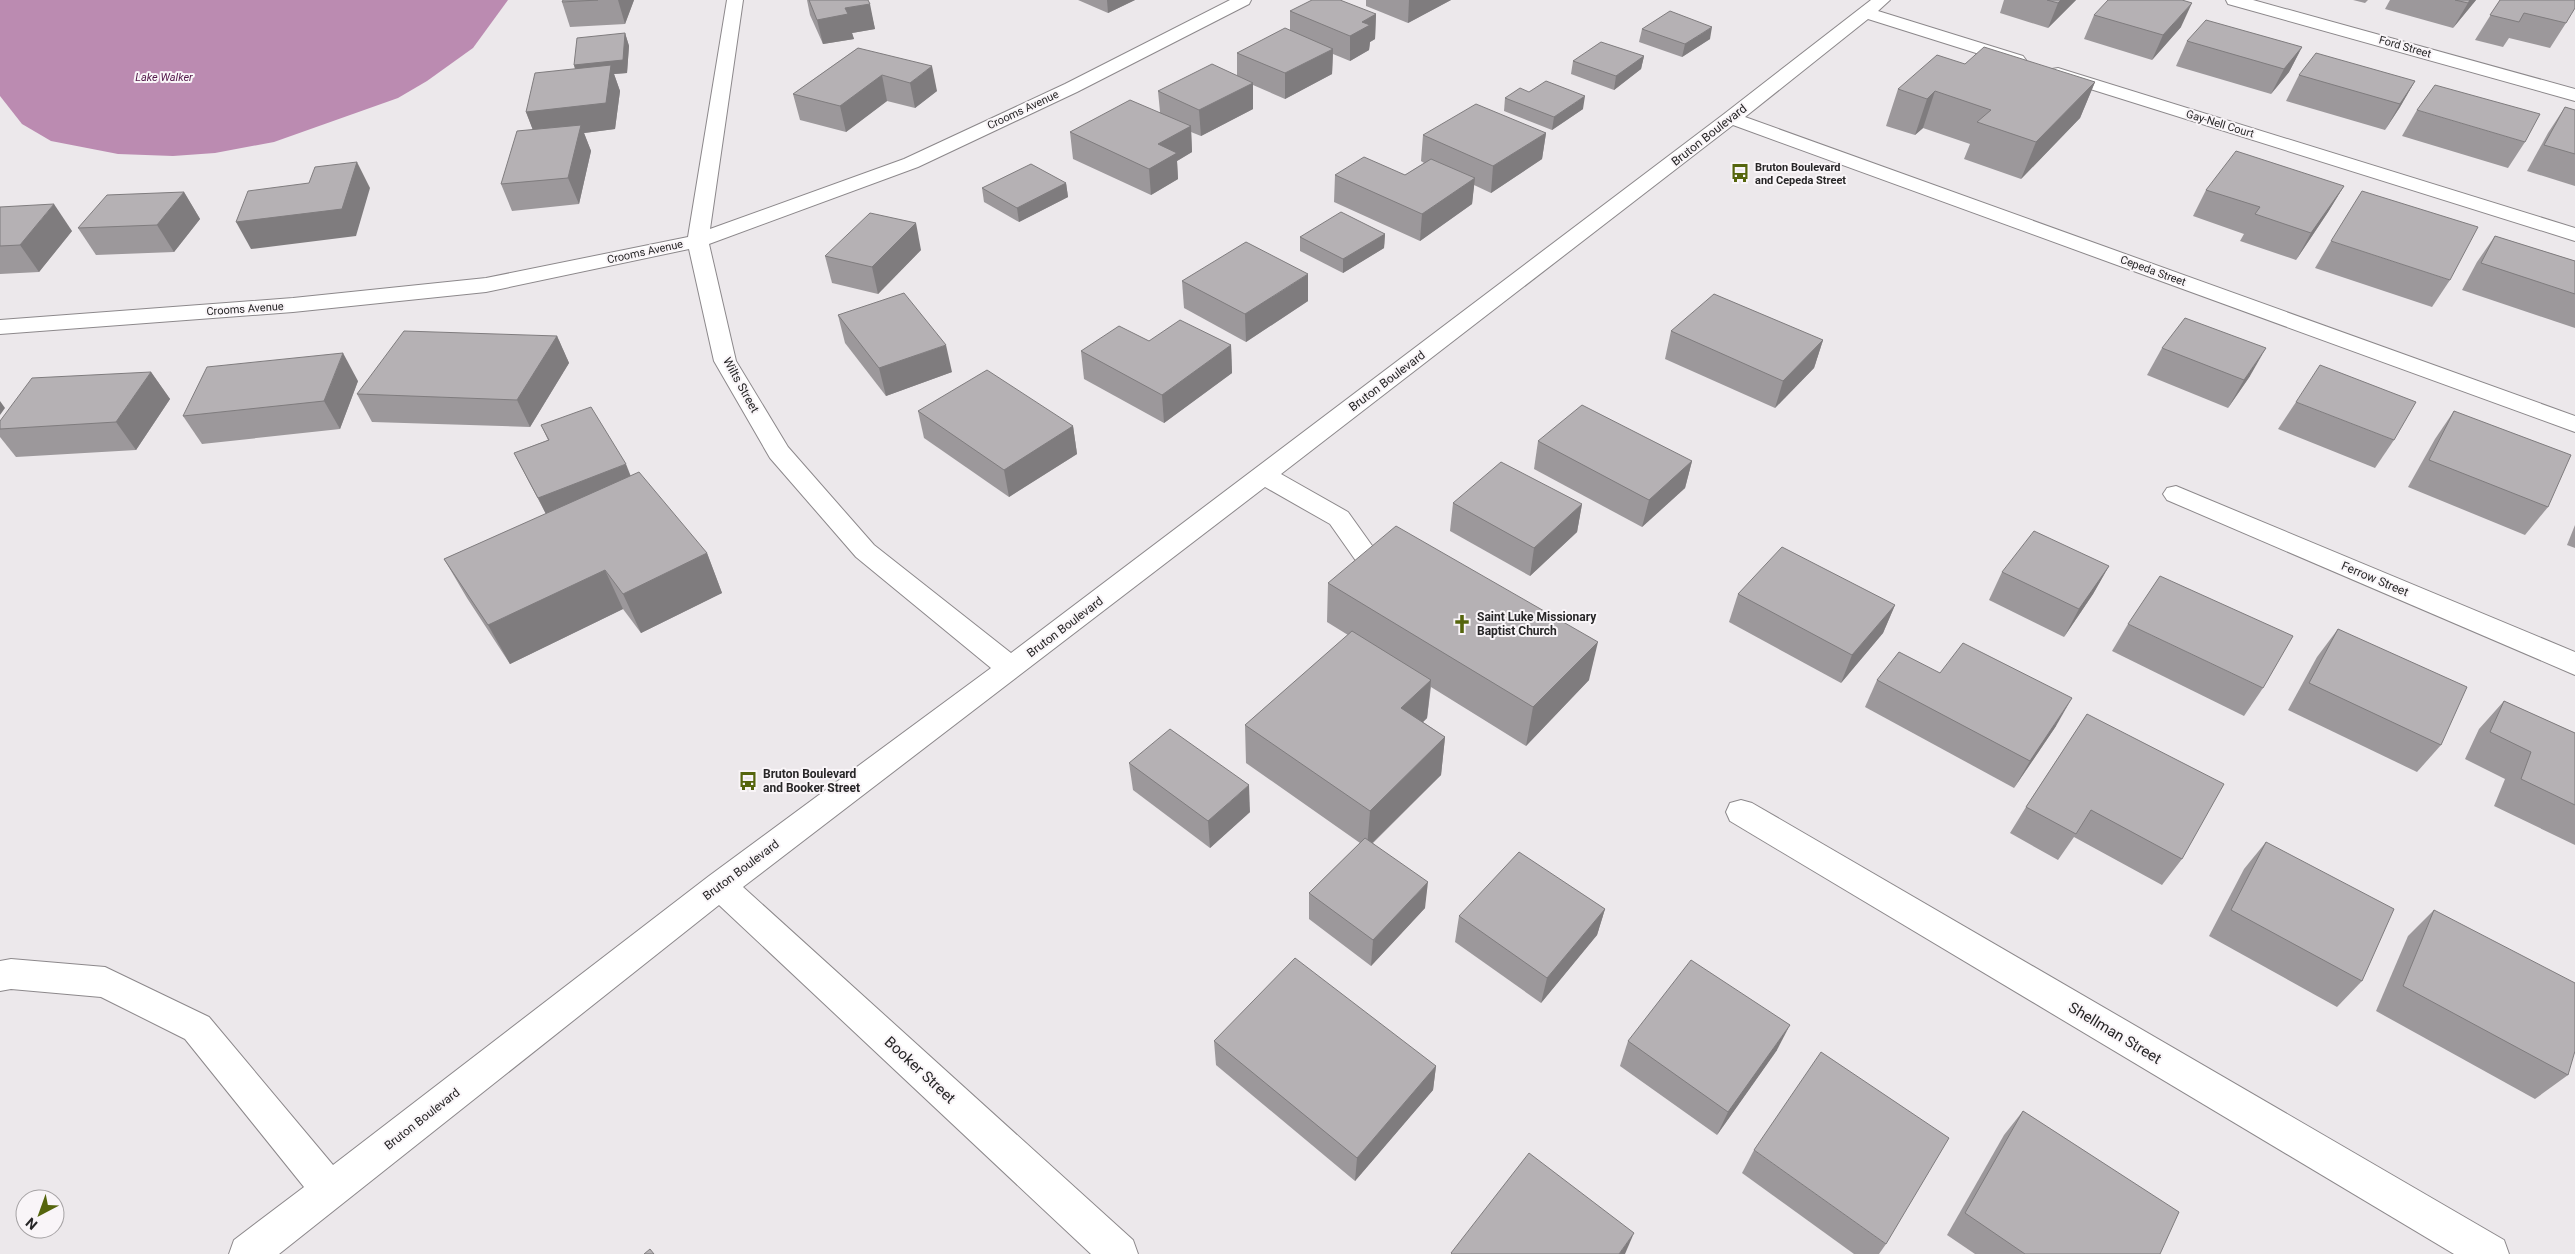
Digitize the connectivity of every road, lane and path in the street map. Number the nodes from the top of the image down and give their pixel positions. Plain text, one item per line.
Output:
1 (735, 0) edge
2 (1243, 0) edge
3 (1882, 0) edge
4 (2234, 0) edge
5 (1866, 13) junction
6 (2575, 95) edge
7 (1731, 118) junction
8 (2575, 235) edge
9 (698, 241) junction
10 (0, 326) edge
11 (2575, 424) edge
12 (1263, 475) junction
13 (2176, 494) dead end
14 (1370, 561) edge
15 (2575, 664) edge
16 (1011, 668) junction
17 (1741, 812) dead end
18 (720, 886) junction
19 (0, 976) edge
20 (330, 1190) junction
21 (248, 1254) edge
22 (1119, 1254) edge
23 (2490, 1254) edge

1 - 9 street, Wilts Street
2 - 9 street, Crooms Avenue
3 - 5 street, Bruton Boulevard
4 - 6 street, Ford Street
5 - 7 street, Bruton Boulevard
5 - 8 street, Gay-Nell Court
7 - 11 street, Cepeda Street
7 - 12 street, Bruton Boulevard
9 - 10 street, Crooms Avenue
9 - 16 street, Wilts Street
12 - 14 street
12 - 16 street, Bruton Boulevard
13 - 15 street, Ferrow Street
16 - 18 street, Bruton Boulevard
17 - 23 street, Shellman Street
18 - 20 street, Bruton Boulevard
18 - 22 street, Booker Street
19 - 20 street
20 - 21 street, Bruton Boulevard

